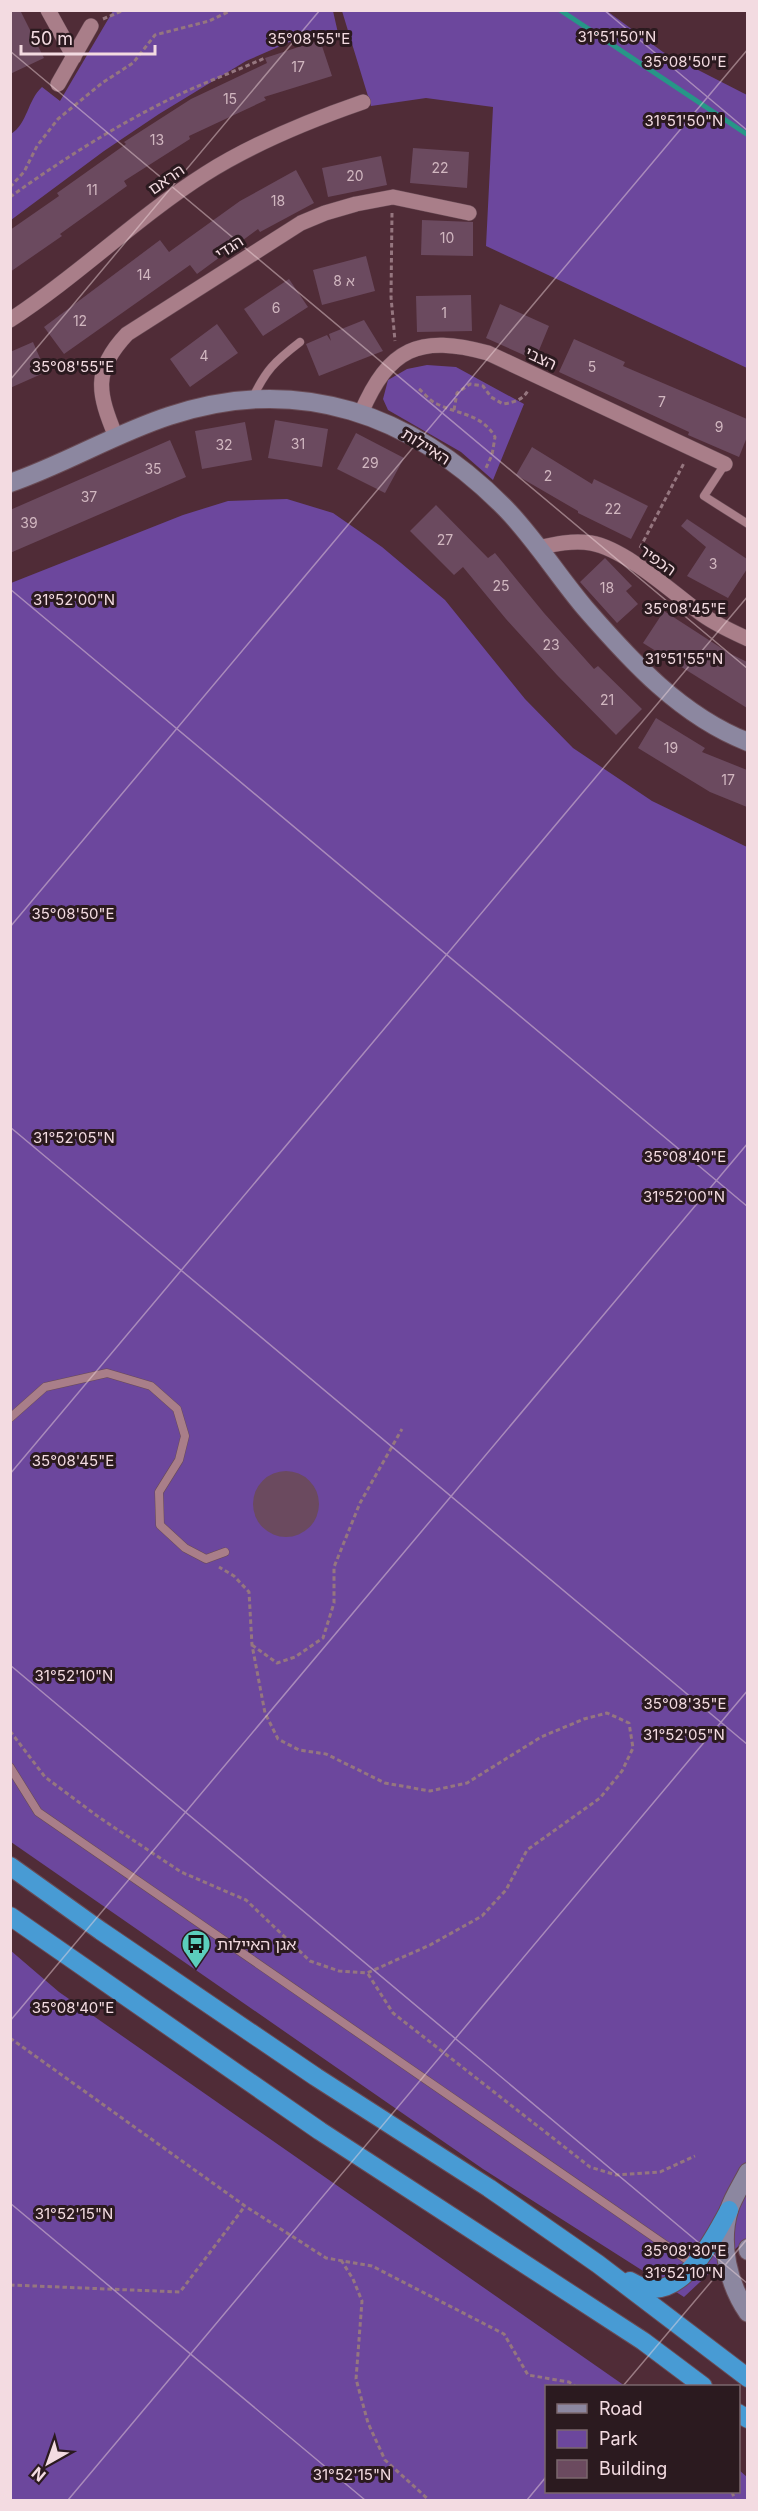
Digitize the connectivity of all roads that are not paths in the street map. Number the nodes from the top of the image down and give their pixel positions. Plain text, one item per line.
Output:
1 (48, 10) edge
2 (92, 26) road end
3 (74, 57) junction
4 (58, 84) dead end
5 (363, 102) dead end
6 (469, 213) dead end
7 (10, 320) edge
8 (300, 342) dead end
9 (251, 400) junction
10 (361, 413) junction
11 (116, 437) junction
12 (725, 464) joint
13 (10, 483) edge
14 (747, 524) edge
15 (537, 548) junction
16 (747, 639) edge
17 (747, 742) edge
18 (10, 1418) edge
19 (225, 1552) dead end
20 (10, 1767) edge
21 (10, 1866) edge
22 (10, 1916) edge
23 (747, 2172) edge
24 (729, 2210) junction
25 (598, 2264) junction
26 (694, 2265) junction
27 (747, 2313) edge
28 (747, 2378) edge
29 (702, 2385) edge

1 - 3 street
2 - 3 street
3 - 4 street
5 - 7 street, הראם
6 - 11 street, הגדי
8 - 9 lane
9 - 10 street, האיילות
9 - 11 street, האיילות
10 - 12 street, הצבי
10 - 15 street, האיילות
11 - 13 street, האיילות
12 - 14 lane
15 - 16 street, הכפיר
15 - 17 street, האיילות
18 - 19 lane
20 - 26 lane
21 - 25 highway
22 - 29 highway
23 - 24 street
24 - 26 highway
24 - 27 street
25 - 26 highway
25 - 28 highway

